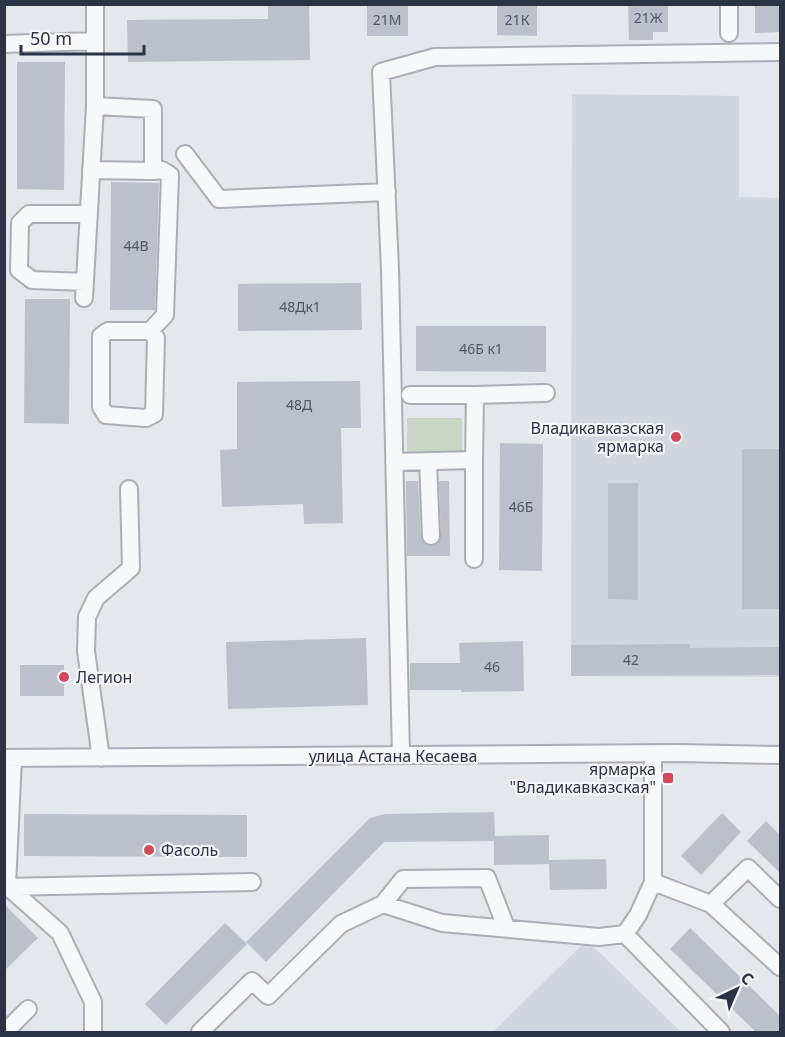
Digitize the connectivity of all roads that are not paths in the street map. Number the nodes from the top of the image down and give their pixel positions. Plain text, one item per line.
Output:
1 (95, 4) edge
2 (729, 4) edge
3 (729, 33) dead end
4 (95, 41) junction
5 (4, 44) edge
6 (780, 52) edge
7 (95, 106) junction
8 (185, 154) dead end
9 (91, 170) junction
10 (153, 171) junction
11 (387, 192) junction
12 (89, 214) junction
13 (150, 331) junction
14 (546, 393) dead end
15 (410, 395) dead end
16 (475, 395) junction
17 (474, 460) junction
18 (428, 461) junction
19 (394, 462) junction
20 (129, 489) dead end
21 (431, 536) dead end
22 (474, 559) dead end
23 (653, 755) junction
24 (780, 755) edge
25 (401, 756) junction
26 (9, 758) edge
27 (101, 758) junction
28 (252, 882) dead end
29 (653, 882) junction
30 (5, 886) edge
31 (780, 899) edge
32 (383, 904) junction
33 (711, 904) junction
34 (506, 927) junction
35 (624, 934) junction
36 (780, 967) edge
37 (28, 1009) dead end
38 (6, 1032) edge
39 (93, 1032) edge
40 (200, 1032) edge
41 (721, 1032) edge

1 - 4 street
2 - 3 street
4 - 5 street
4 - 7 street
6 - 11 street
7 - 9 street
7 - 10 street
8 - 11 street
9 - 10 street
9 - 12 street
10 - 13 street
11 - 19 street
12 - 12 street
13 - 13 street
14 - 16 street
15 - 16 street
16 - 17 street
17 - 18 street
17 - 22 street
18 - 19 street
18 - 21 street
19 - 25 street
20 - 27 street
23 - 24 street, улица Астана Кесаева
23 - 25 street, улица Астана Кесаева
23 - 29 street
25 - 27 street, улица Астана Кесаева
26 - 27 street, улица Астана Кесаева
26 - 30 street
28 - 30 street
29 - 33 street
29 - 35 street
30 - 39 street
31 - 33 street
32 - 34 street
32 - 34 street
32 - 40 street
33 - 36 street
34 - 35 street
35 - 41 street
37 - 38 street

